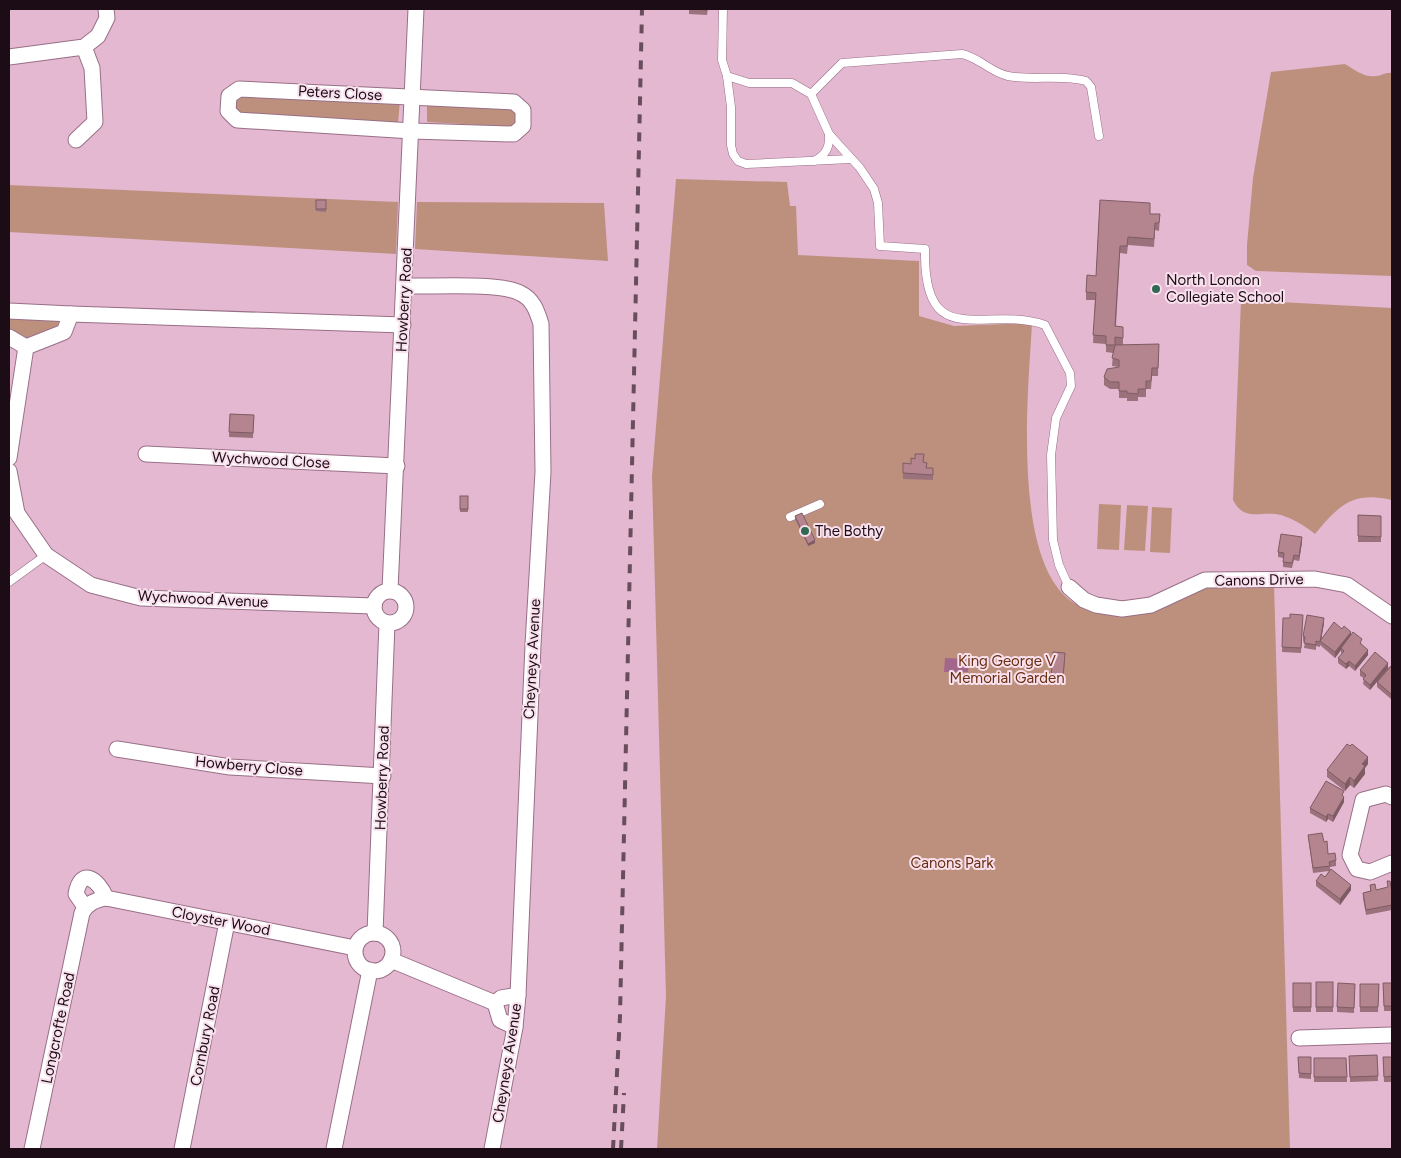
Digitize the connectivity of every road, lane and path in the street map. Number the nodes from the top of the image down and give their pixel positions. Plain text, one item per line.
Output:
1 (106, 9) edge
2 (416, 9) edge
3 (723, 9) edge
4 (84, 48) junction
5 (9, 57) edge
6 (727, 76) junction
7 (811, 94) junction
8 (414, 97) junction
9 (412, 131) junction
10 (829, 134) junction
11 (1099, 136) dead end
12 (76, 140) dead end
13 (850, 159) junction
14 (813, 161) junction
15 (404, 286) junction
16 (9, 311) edge
17 (71, 314) junction
18 (403, 325) junction
19 (9, 337) edge
20 (26, 347) junction
21 (146, 454) dead end
22 (9, 458) edge
23 (397, 466) junction
24 (9, 471) edge
25 (820, 504) dead end
26 (790, 517) dead end
27 (46, 555) junction
28 (9, 582) edge
29 (1069, 587) joint
30 (390, 590) junction
31 (374, 606) junction
32 (1392, 616) edge
33 (387, 623) junction
34 (117, 749) dead end
35 (382, 776) junction
36 (1392, 797) edge
37 (1392, 863) edge
38 (106, 898) junction
39 (85, 907) junction
40 (227, 922) junction
41 (374, 933) junction
42 (356, 948) junction
43 (391, 960) junction
44 (370, 970) junction
45 (518, 994) junction
46 (495, 1004) junction
47 (515, 1027) junction
48 (1392, 1034) edge
49 (1299, 1038) dead end
50 (32, 1149) edge
51 (182, 1149) edge
52 (334, 1149) edge
53 (492, 1149) edge

1 - 4 street
2 - 8 street, Howberry Road
3 - 6 lane
4 - 5 street
4 - 12 street
6 - 7 lane
6 - 14 lane
7 - 10 lane
7 - 11 lane
8 - 9 street, Howberry Road
8 - 9 street, Peters Close
8 - 9 street, Peters Close
9 - 15 street, Howberry Road
10 - 13 lane
10 - 14 lane
13 - 14 lane
13 - 29 lane
15 - 18 street, Howberry Road
15 - 45 street, Cheyneys Avenue
16 - 17 street
17 - 18 street
17 - 20 street
18 - 23 street, Howberry Road
19 - 20 street
20 - 22 street
21 - 23 street, Wychwood Close
23 - 30 street, Howberry Road
24 - 27 street, Wychwood Avenue
25 - 26 lane
27 - 28 lane
27 - 31 street, Wychwood Avenue
29 - 32 street, Canons Drive
30 - 31 street
30 - 33 street
31 - 33 street
33 - 35 street, Howberry Road
34 - 35 street, Howberry Close
35 - 41 street, Howberry Road
36 - 37 street
38 - 39 street
38 - 39 street
38 - 40 street, Cloyster Wood
39 - 50 street, Longcrofte Road
40 - 42 street, Cloyster Wood
40 - 51 street, Cornbury Road
41 - 42 street
41 - 43 street
42 - 44 street
43 - 44 street
43 - 46 street
44 - 52 street
45 - 46 street
45 - 47 street, Cheyneys Avenue
46 - 47 street
47 - 53 street, Cheyneys Avenue
48 - 49 street

